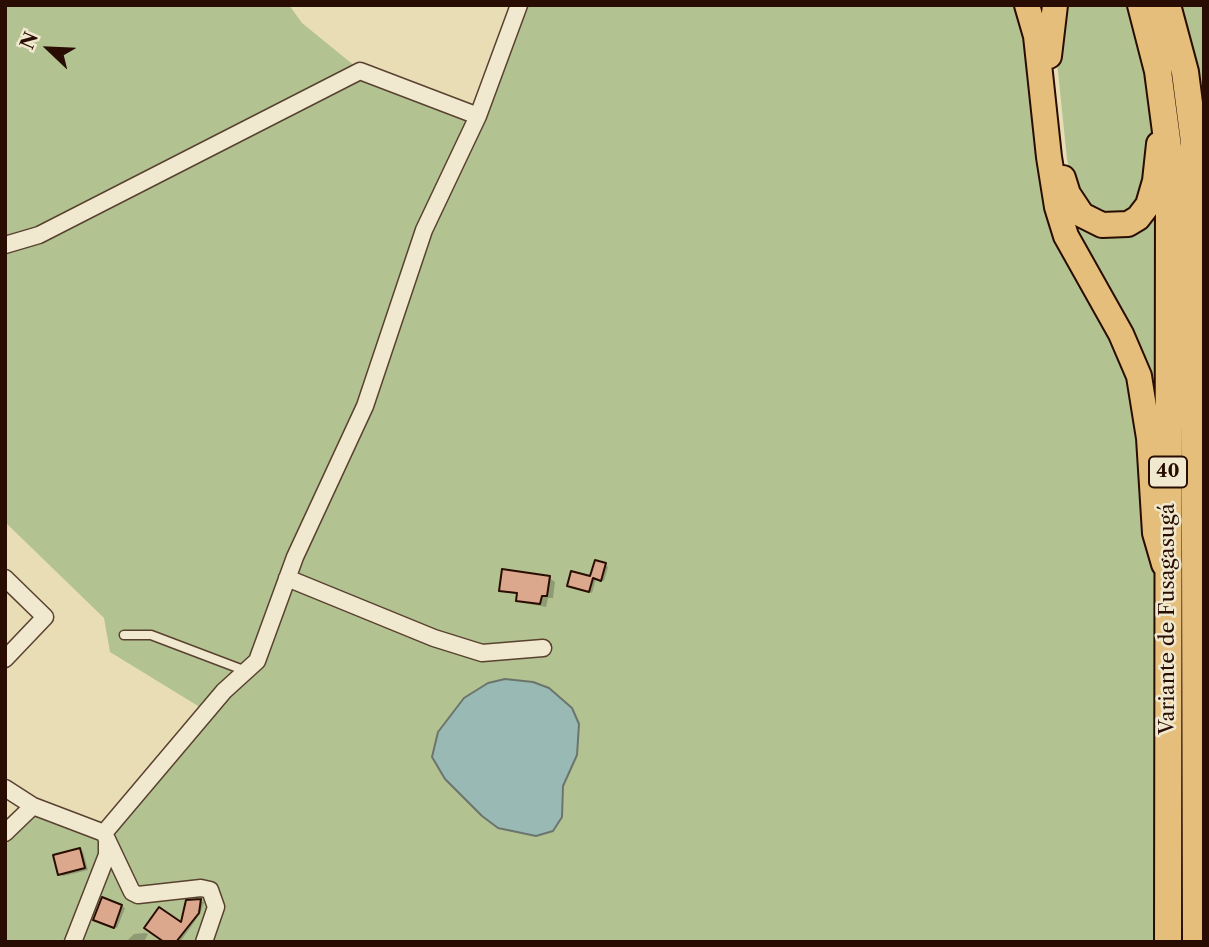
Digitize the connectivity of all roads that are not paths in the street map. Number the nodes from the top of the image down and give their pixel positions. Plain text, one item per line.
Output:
1 (519, 5) edge
2 (1027, 5) edge
3 (1141, 5) edge
4 (1167, 5) edge
5 (1055, 7) edge
6 (1163, 105) junction
7 (478, 116) junction
8 (1194, 170) junction
9 (1204, 197) edge
10 (5, 245) edge
11 (1199, 424) edge
12 (1168, 568) junction
13 (5, 578) edge
14 (287, 578) junction
15 (124, 635) dead end
16 (543, 648) dead end
17 (5, 659) edge
18 (246, 671) junction
19 (5, 788) edge
20 (33, 806) junction
21 (104, 833) junction
22 (5, 834) edge
23 (73, 942) edge
24 (204, 942) edge
25 (1168, 942) edge
26 (1196, 942) edge

1 - 7 street
2 - 12 main road, 40
3 - 6 highway, Variante de Fusagasugá / 40
4 - 8 highway, 40
5 - 6 main road, 40
6 - 12 highway, Variante de Fusagasugá / 40
7 - 10 street
7 - 14 street
8 - 9 main road, 40
8 - 11 highway, 40
11 - 26 highway, Variante de Fusagasugá / 40
12 - 25 highway, Variante de Fusagasugá / 40
13 - 17 street
14 - 16 street
14 - 18 street
15 - 18 lane
18 - 21 street
19 - 20 street
20 - 21 street
20 - 22 street
21 - 23 street
21 - 24 street

